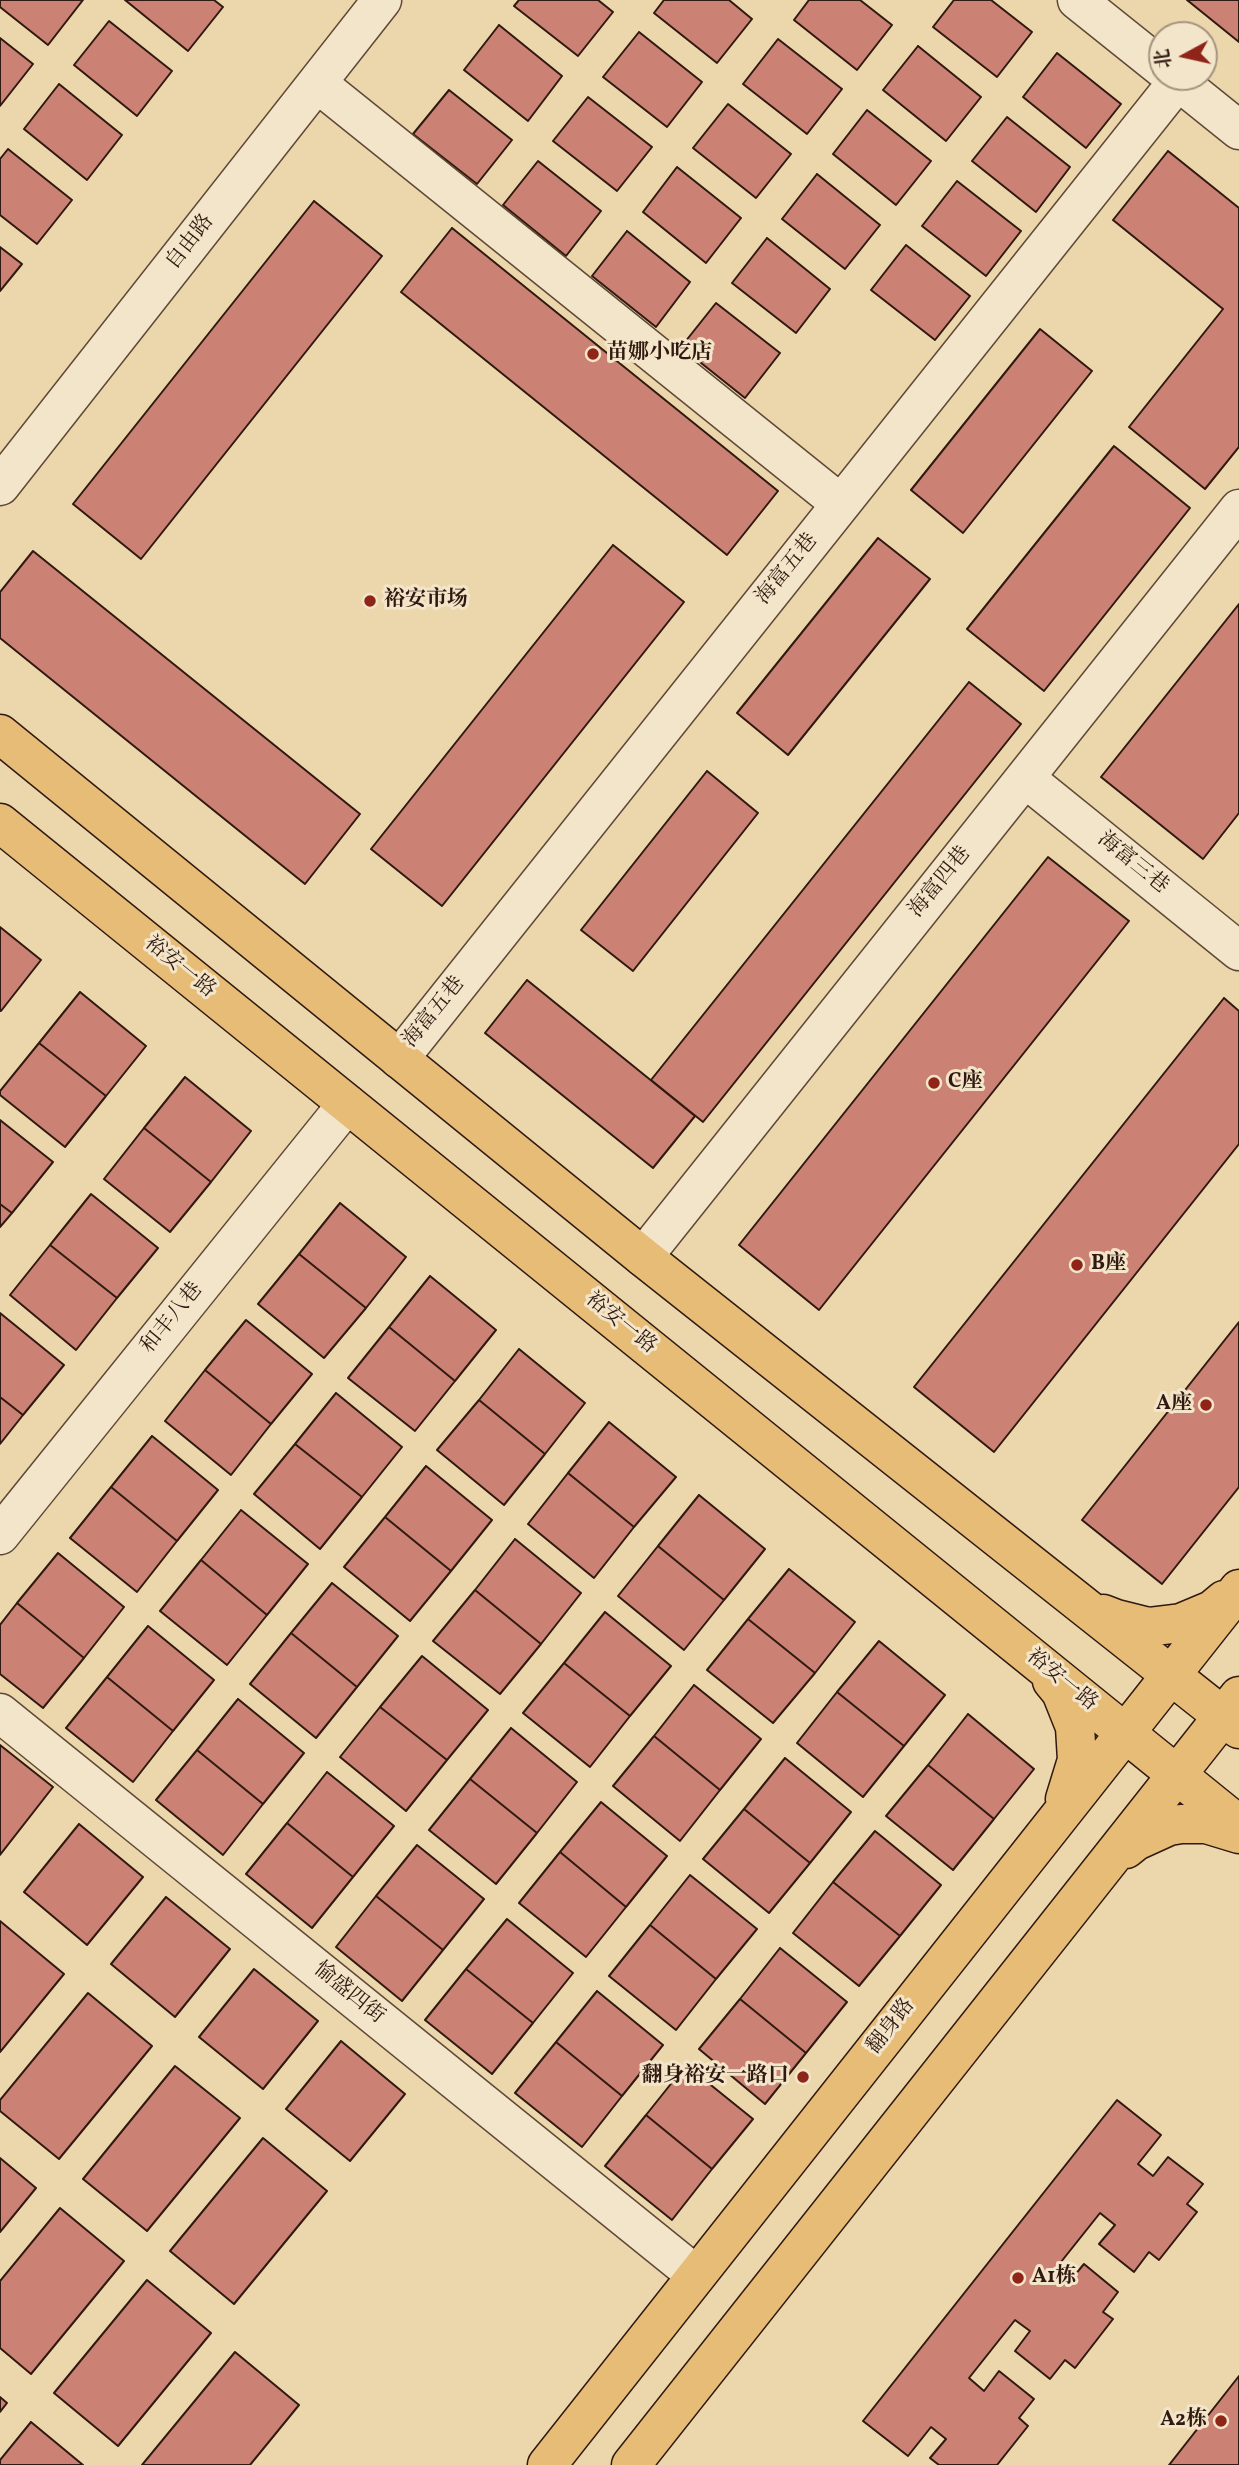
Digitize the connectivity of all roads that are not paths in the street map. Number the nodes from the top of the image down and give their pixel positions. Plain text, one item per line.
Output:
1 (382, 0) edge
2 (1097, 6) edge
3 (1148, 54) edge
4 (317, 83) junction
5 (1159, 91) edge
6 (1190, 91) edge
7 (1239, 131) edge
8 (0, 486) edge
9 (841, 504) junction
10 (1239, 509) edge
11 (0, 734) edge
12 (1025, 778) junction
13 (0, 823) edge
14 (1239, 951) edge
15 (398, 1059) junction
16 (347, 1104) junction
17 (643, 1257) junction
18 (0, 1535) edge
19 (1239, 1588) edge
20 (1086, 1607) junction
21 (1038, 1663) junction
22 (1171, 1674) junction
23 (0, 1713) edge
24 (1234, 1714) edge
25 (1124, 1732) junction
26 (1176, 1774) junction
27 (1239, 1825) edge
28 (1050, 1827) junction
29 (1239, 1834) edge
30 (1103, 1868) junction
31 (696, 2275) junction
32 (547, 2465) edge
33 (631, 2465) edge

1 - 4 street, 自由路
2 - 3 street
4 - 8 street, 自由路
4 - 9 street
5 - 9 street, 海富五巷
6 - 7 street
9 - 15 street, 海富五巷
10 - 12 street, 海富四巷
11 - 15 main road
12 - 14 street, 海富三巷
12 - 17 street, 海富四巷
13 - 16 main road, 裕安一路
15 - 17 main road
16 - 18 street, 和丰八巷
16 - 21 main road, 裕安一路
17 - 20 main road
19 - 20 main road
19 - 22 main road, 翻身路
20 - 22 main road
21 - 25 main road, 裕安一路
21 - 28 main road
22 - 24 main road
22 - 25 main road, 翻身路
23 - 31 street, 愉盛四街
24 - 26 main road
25 - 26 main road, 裕安一路
25 - 28 main road, 翻身路
26 - 27 main road, 裕安一路
26 - 30 main road
28 - 31 main road, 翻身路
29 - 30 main road
30 - 33 main road
31 - 32 main road, 翻身路

